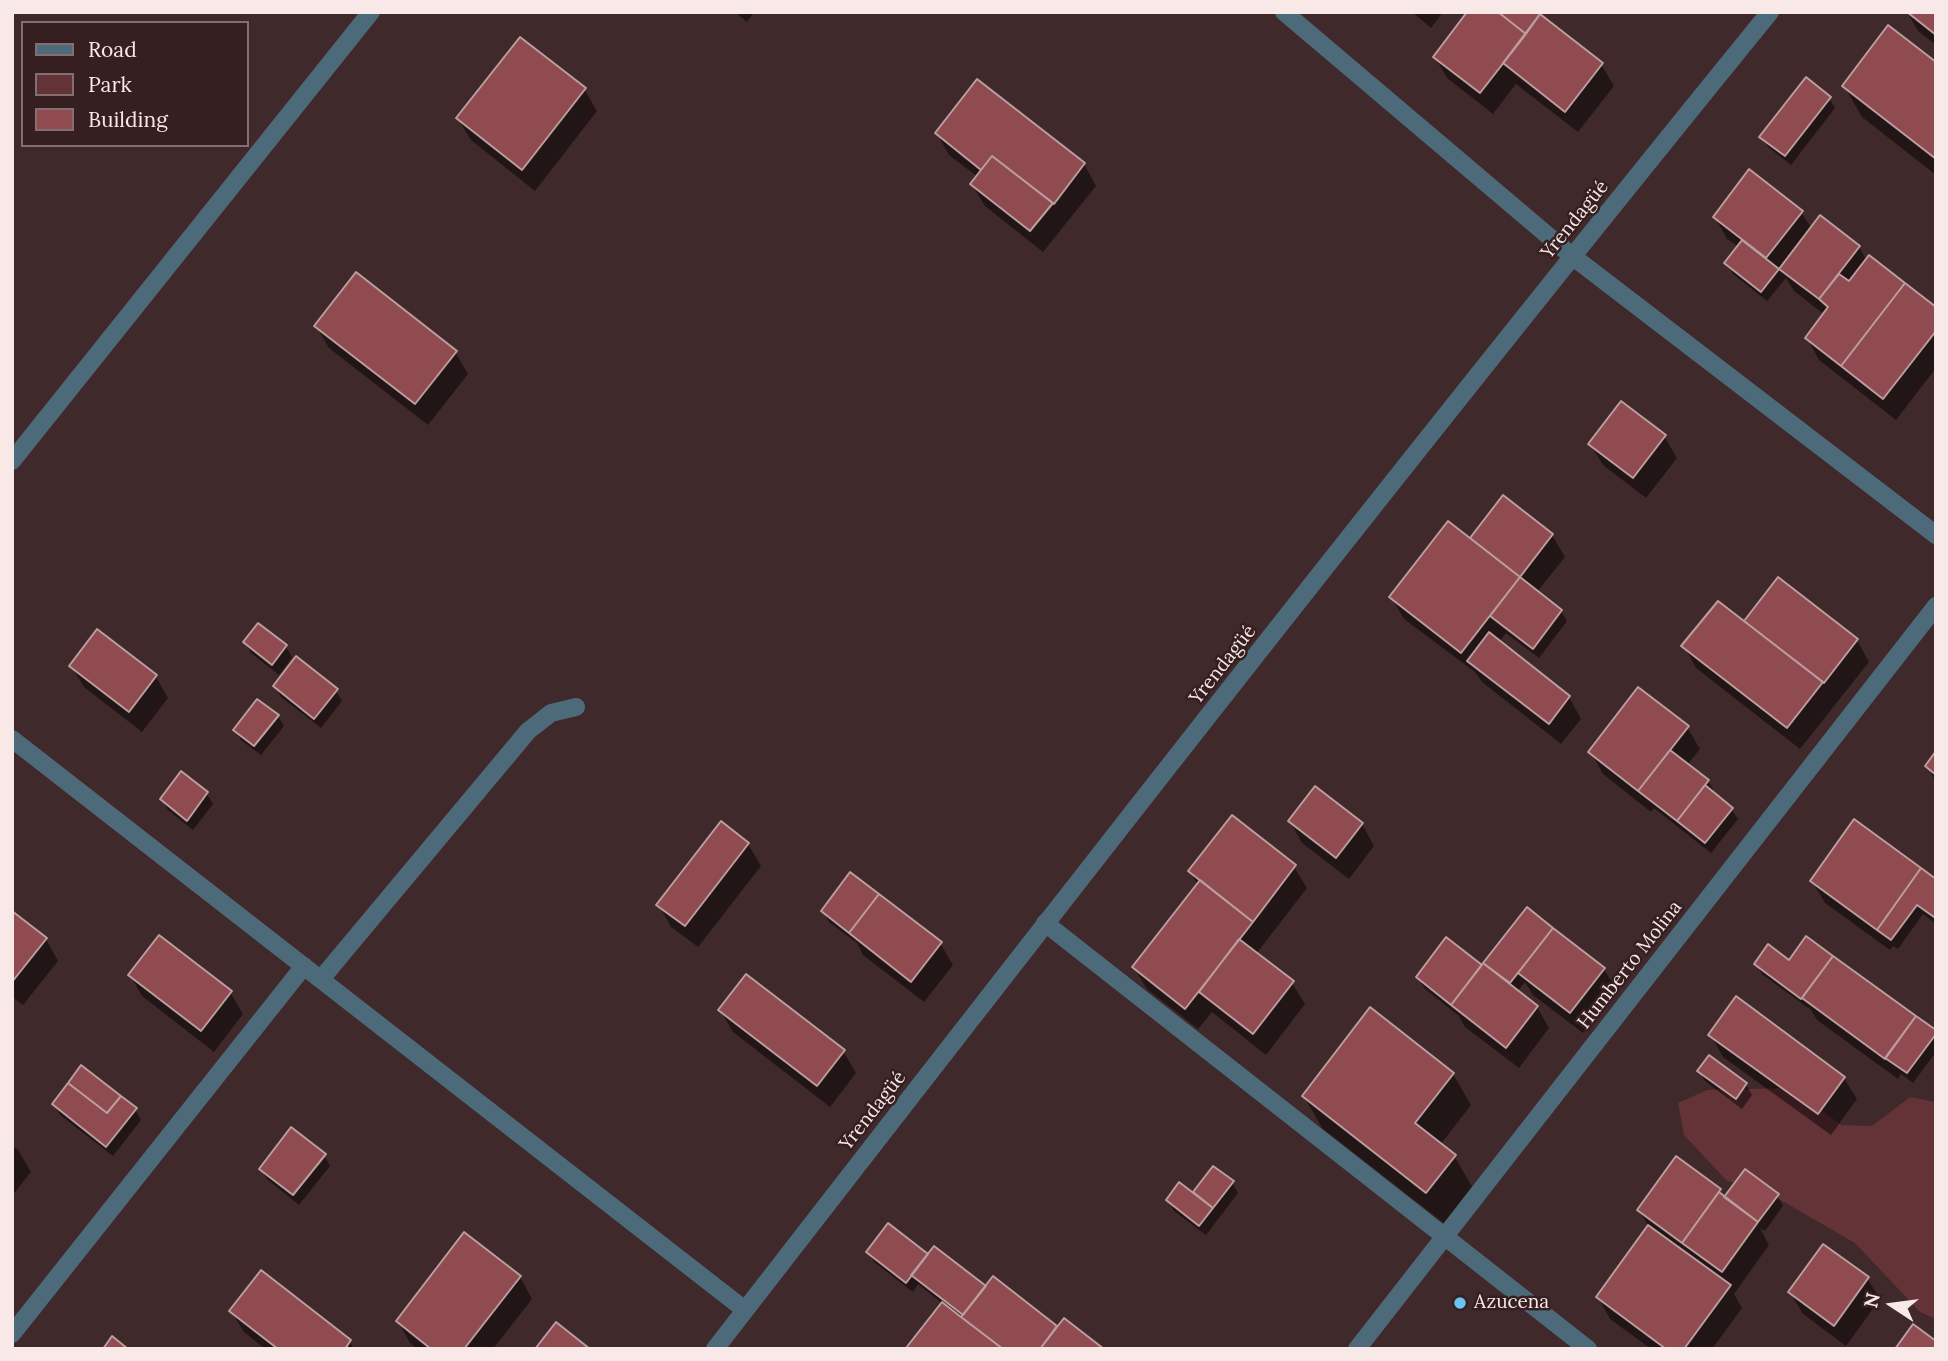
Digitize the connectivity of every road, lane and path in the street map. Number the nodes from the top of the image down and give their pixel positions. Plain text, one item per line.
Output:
1 (371, 12) edge
2 (1284, 12) edge
3 (1770, 12) edge
4 (1572, 256) junction
5 (12, 461) edge
6 (1936, 536) edge
7 (1936, 606) edge
8 (576, 707) dead end
9 (12, 739) edge
10 (1045, 923) junction
11 (304, 966) junction
12 (321, 979) junction
13 (1445, 1237) junction
14 (745, 1310) junction
15 (12, 1334) edge
16 (715, 1349) edge
17 (1357, 1349) edge
18 (1588, 1349) edge

1 - 5 street
2 - 4 street
3 - 4 street, Yrendagüé
4 - 6 street
4 - 10 street, Yrendagüé
7 - 13 street, Humberto Molina
8 - 12 street
9 - 11 street
10 - 13 street
10 - 14 street, Yrendagüé
11 - 12 street
11 - 15 street
12 - 14 street
13 - 17 street, Humberto Molina
13 - 18 street
14 - 16 street, Yrendagüé

